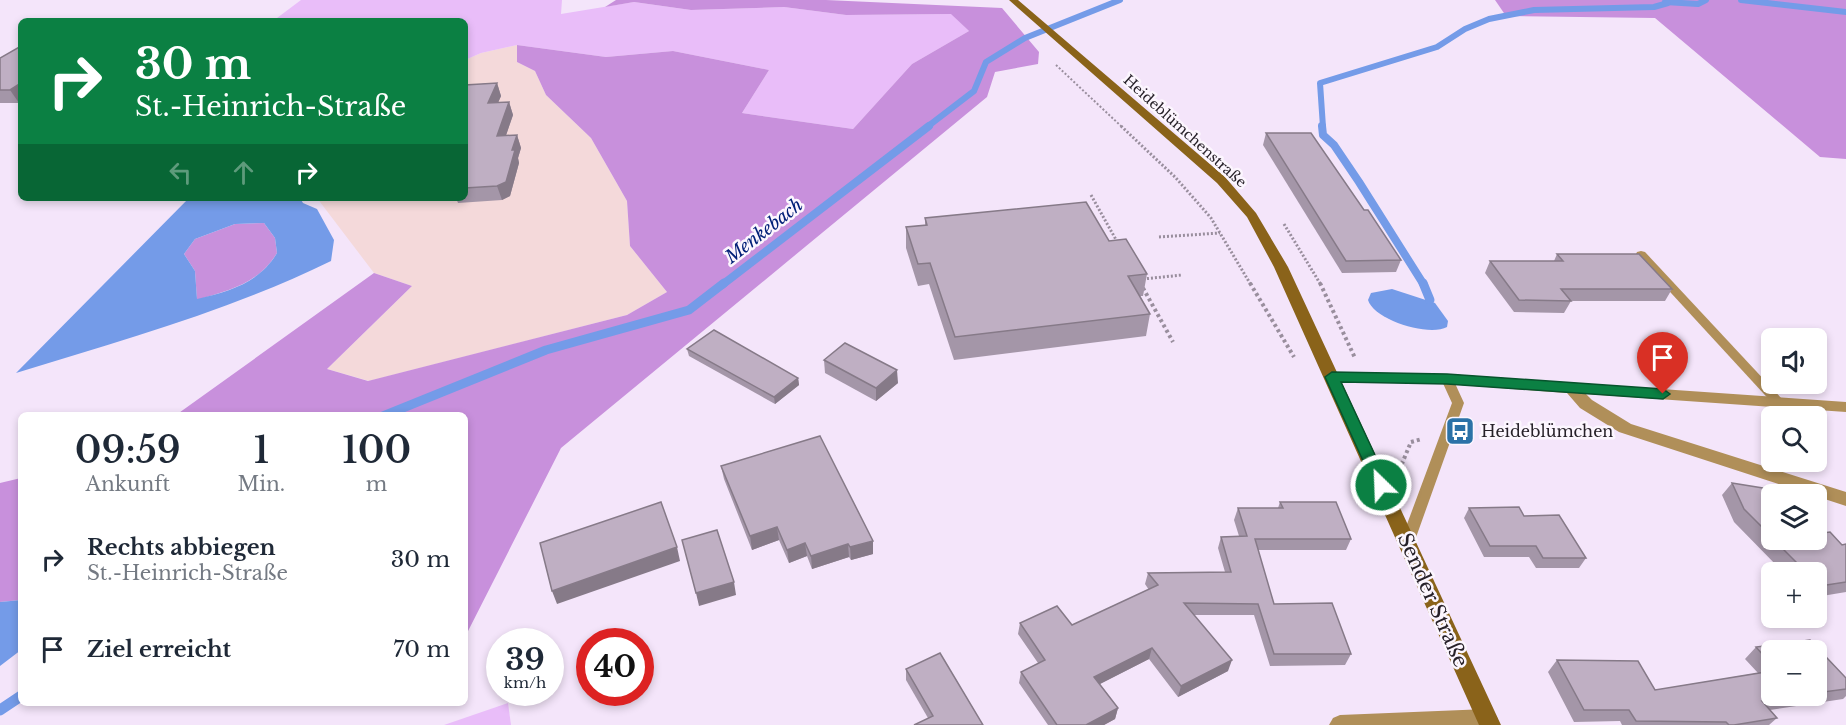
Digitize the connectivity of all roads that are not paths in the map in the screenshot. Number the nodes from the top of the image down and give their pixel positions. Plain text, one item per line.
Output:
1 (1013, 0) edge
2 (1641, 254) edge
3 (1332, 377) junction
4 (1447, 379) junction
5 (1571, 387) junction
6 (1779, 403) junction
7 (1846, 407) edge
8 (1846, 500) edge
9 (1407, 543) junction
10 (1489, 722) edge
11 (1340, 725) edge

1 - 3 street, Heideblümchenstraße
2 - 6 lane
3 - 4 street
3 - 9 street, Sender Straße
4 - 5 street
4 - 9 lane
5 - 6 street
5 - 8 street
6 - 7 street
9 - 10 street, Sender Straße
10 - 11 street

